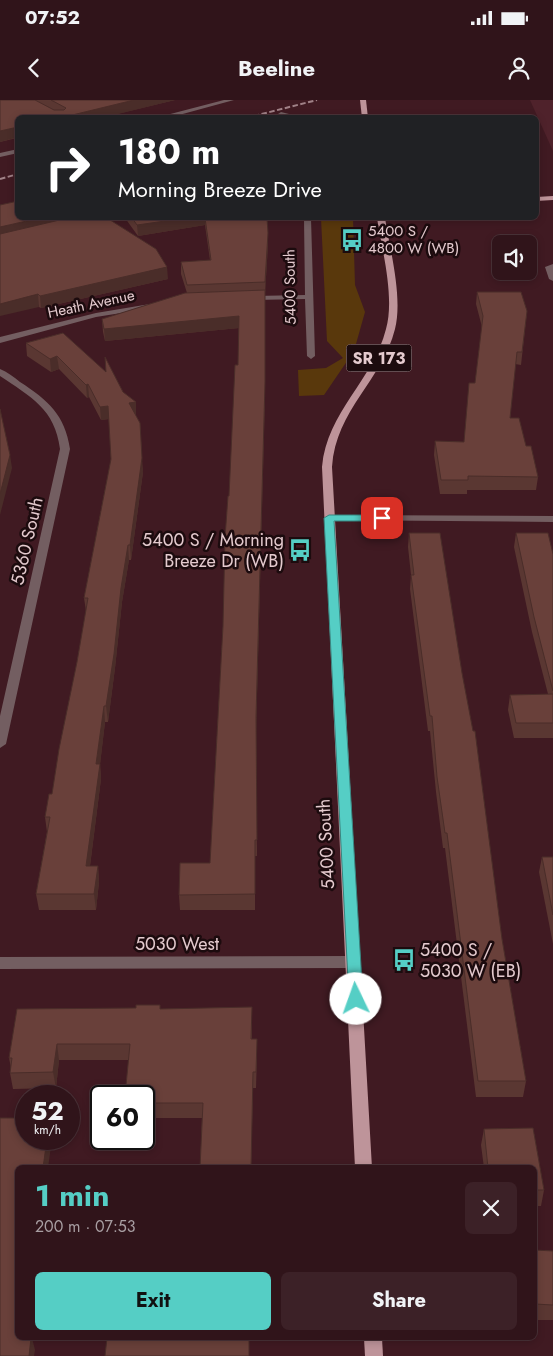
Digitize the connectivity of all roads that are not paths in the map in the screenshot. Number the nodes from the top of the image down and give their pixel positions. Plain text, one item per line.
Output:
1 (226, 100) edge
2 (362, 100) edge
3 (281, 114) dead end
4 (169, 115) edge
5 (286, 115) edge
6 (364, 115) edge
7 (15, 152) edge
8 (0, 155) edge
9 (553, 198) edge
10 (539, 199) edge
11 (307, 220) edge
12 (381, 220) edge
13 (551, 267) edge
14 (553, 279) edge
15 (308, 297) junction
16 (236, 299) edge
17 (163, 304) edge
18 (0, 340) edge
19 (311, 356) dead end
20 (0, 372) edge
21 (329, 518) junction
22 (553, 519) edge
23 (0, 744) edge
24 (354, 962) junction
25 (0, 963) edge
26 (364, 1165) edge
27 (373, 1340) edge
28 (374, 1356) edge

1 - 4 street
2 - 6 main road
3 - 5 street
7 - 8 street
9 - 10 main road
11 - 15 street, 5400 South
12 - 21 main road, SR 173
13 - 14 street
15 - 16 street
15 - 19 street, 5400 South
17 - 18 street, Heath Avenue
20 - 23 street, 5360 South
21 - 22 street
21 - 24 main road, 5400 South / SR 173
24 - 25 street, 5030 West
24 - 26 main road, 5400 South / SR 173
27 - 28 main road

